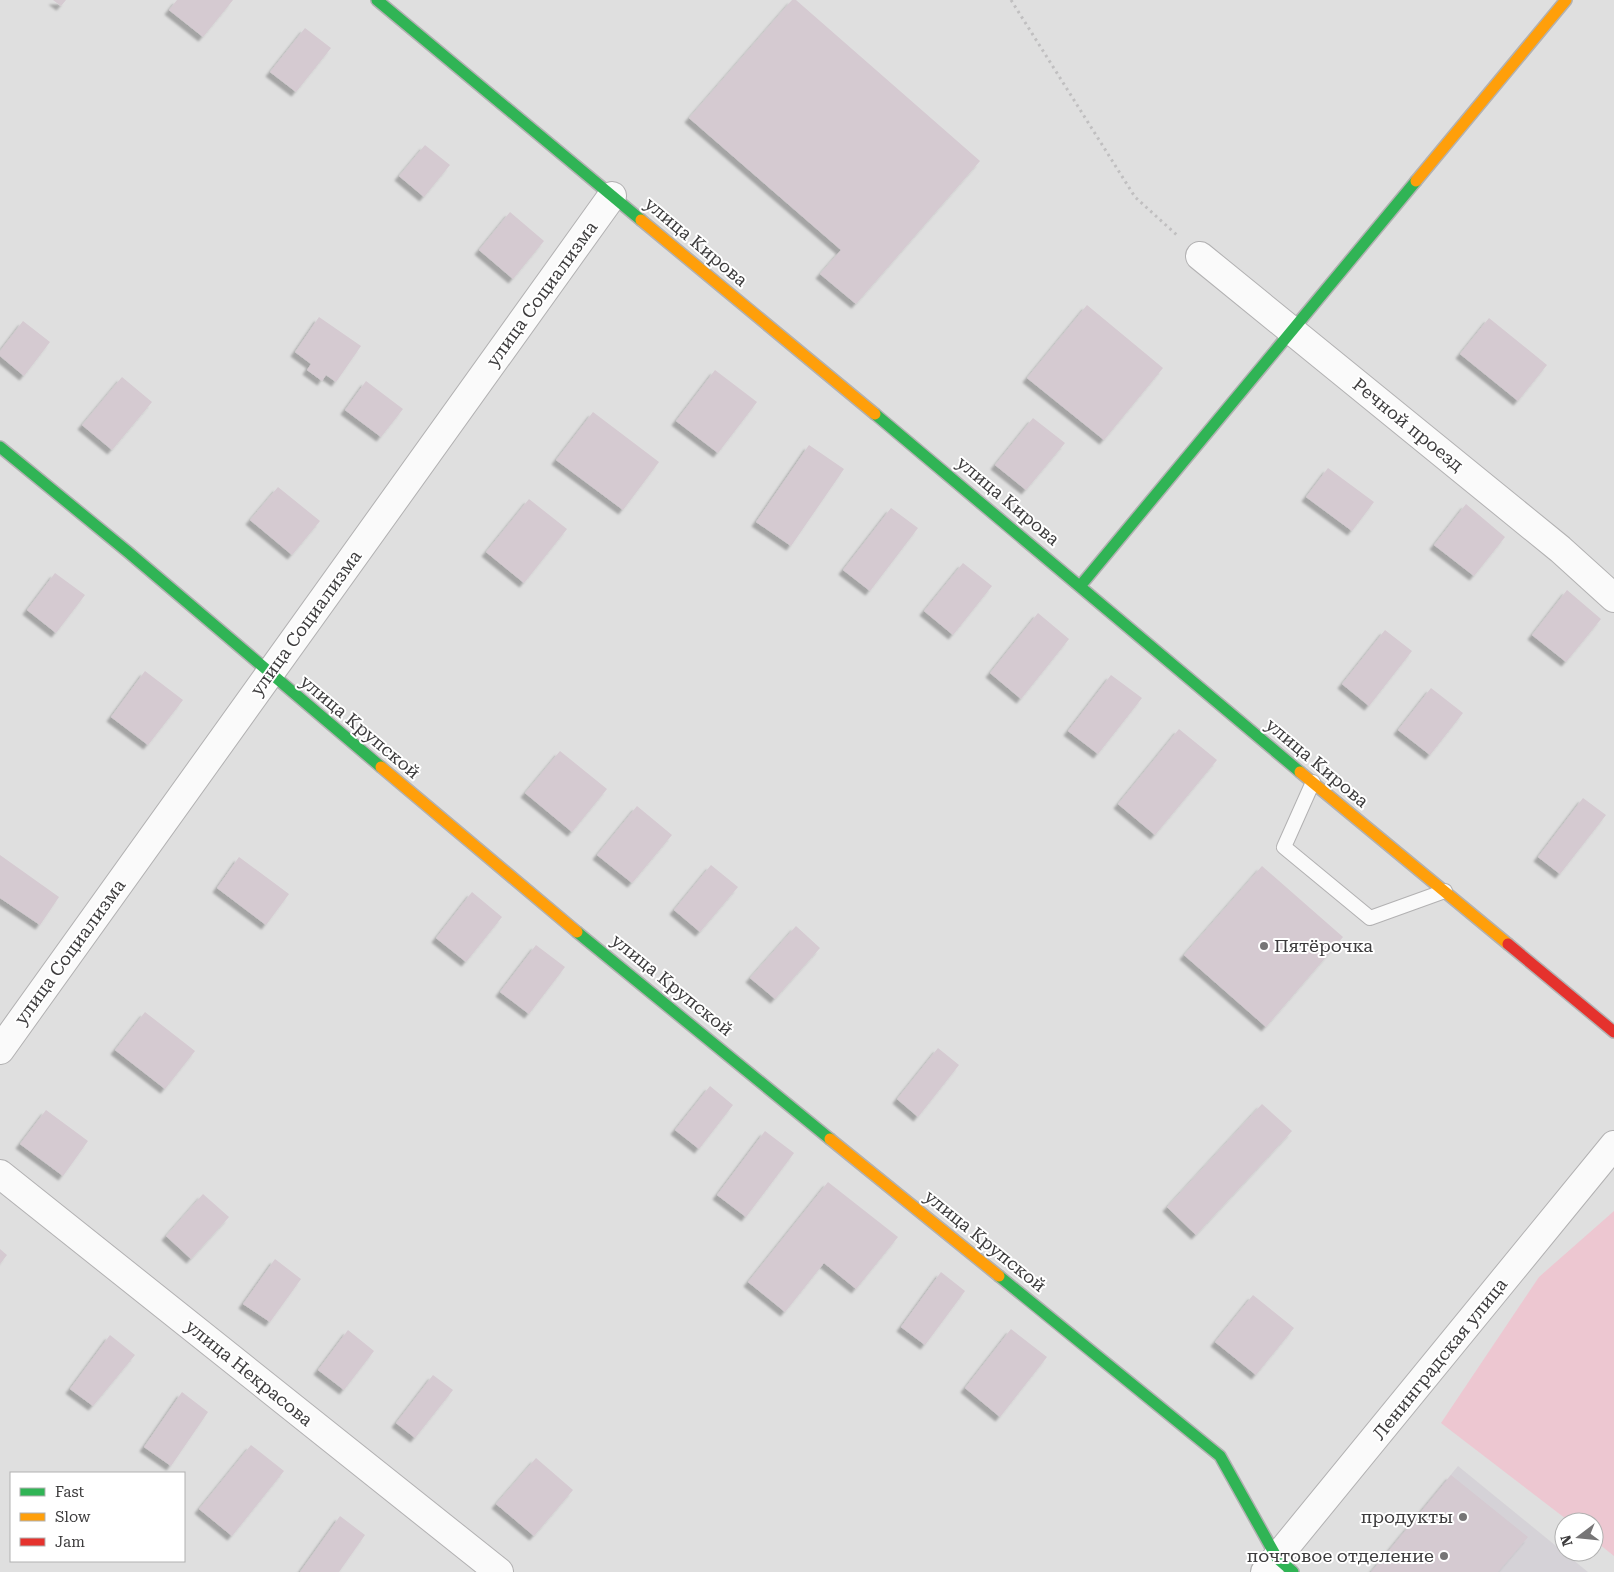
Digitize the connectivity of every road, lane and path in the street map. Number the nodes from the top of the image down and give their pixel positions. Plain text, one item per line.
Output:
1 (377, 0) edge
2 (1011, 0) edge
3 (1566, 0) edge
4 (612, 196) junction
5 (1200, 256) joint
6 (1293, 332) junction
7 (0, 447) edge
8 (1081, 585) junction
9 (1614, 598) edge
10 (270, 674) junction
11 (1313, 782) junction
12 (1445, 891) junction
13 (1614, 1032) edge
14 (0, 1050) edge
15 (1614, 1145) edge
16 (0, 1174) edge
17 (1278, 1567) edge
18 (499, 1572) edge

1 - 4 street, улица Кирова
2 - 5 path
3 - 6 street
4 - 8 street, улица Кирова
4 - 10 street, улица Социализма
5 - 6 street, Речной проезд
6 - 8 street
6 - 9 street, Речной проезд
7 - 10 street, улица Крупской
8 - 11 street, улица Кирова
10 - 14 street, улица Социализма
10 - 17 street, улица Крупской
11 - 12 street, улица Кирова
11 - 12 lane
12 - 13 street, улица Кирова
15 - 17 street, Ленинградская улица
16 - 18 street, улица Некрасова

